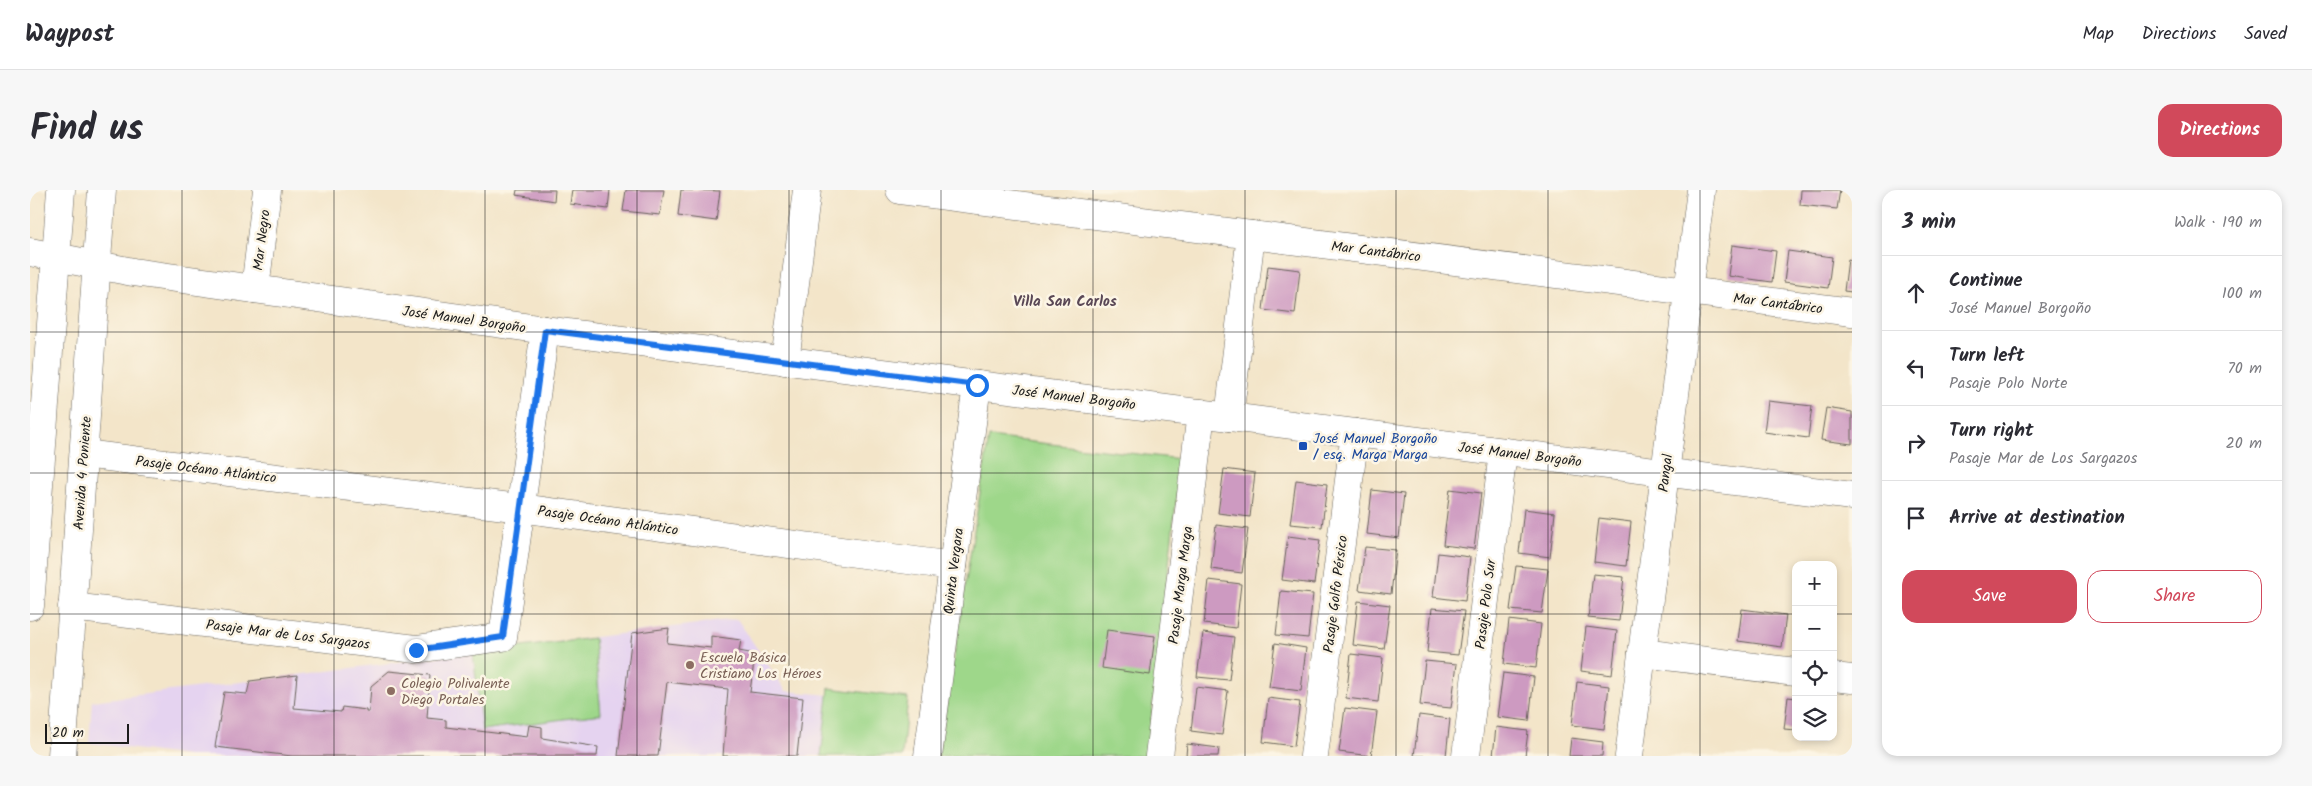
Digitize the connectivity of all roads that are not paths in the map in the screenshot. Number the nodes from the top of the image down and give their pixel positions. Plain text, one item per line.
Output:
1 (62, 190) edge
2 (102, 190) edge
3 (267, 190) edge
4 (807, 190) edge
5 (900, 190) edge
6 (1701, 190) edge
7 (1251, 235) junction
8 (30, 252) edge
9 (56, 257) junction
10 (96, 265) junction
11 (255, 289) junction
12 (1688, 291) junction
13 (1852, 312) edge
14 (545, 330) junction
15 (785, 361) junction
16 (977, 385) junction
17 (1201, 413) junction
18 (1229, 417) junction
19 (1355, 433) junction
20 (1504, 452) junction
21 (84, 454) junction
22 (1665, 472) junction
23 (1852, 496) edge
24 (520, 508) junction
25 (953, 566) junction
26 (30, 606) edge
27 (72, 607) junction
28 (1642, 653) junction
29 (1792, 672) edge
30 (1837, 677) edge
31 (1852, 679) edge
32 (62, 756) edge
33 (66, 756) edge
34 (928, 756) edge
35 (1159, 756) edge
36 (1314, 756) edge
37 (1466, 756) edge
38 (1628, 756) edge

1 - 9 street
2 - 10 street, Avenida 4 Poniente
3 - 11 street, Mar Negro
4 - 15 street
5 - 7 street, Mar Cantábrico
6 - 12 street, Pangal
7 - 12 street, Mar Cantábrico
7 - 18 street
8 - 9 street, José Manuel Borgoño
9 - 10 street, José Manuel Borgoño
9 - 26 street
10 - 11 street, José Manuel Borgoño
10 - 21 street, Avenida 4 Poniente
11 - 14 street, José Manuel Borgoño
12 - 13 street, Mar Cantábrico
12 - 22 street, Pangal
14 - 15 street, José Manuel Borgoño
14 - 24 street
15 - 16 street, José Manuel Borgoño
16 - 17 street, José Manuel Borgoño
16 - 25 street, Quinta Vergara
17 - 18 street, José Manuel Borgoño
17 - 35 street, Pasaje Marga Marga
18 - 19 street, José Manuel Borgoño
19 - 20 street, José Manuel Borgoño
19 - 36 street, Pasaje Golfo Pérsico
20 - 22 street, José Manuel Borgoño
20 - 37 street, Pasaje Polo Sur
21 - 24 street, Pasaje Océano Atlántico
21 - 27 street, Avenida 4 Poniente
22 - 23 street, José Manuel Borgoño
22 - 28 street, Pangal
24 - 25 street, Pasaje Océano Atlántico
24 - 27 street, Pasaje Mar de Los Sargazos
25 - 34 street, Quinta Vergara
27 - 32 street, Avenida 4 Poniente
28 - 29 street
28 - 38 street, Pangal
30 - 31 street
32 - 33 street

